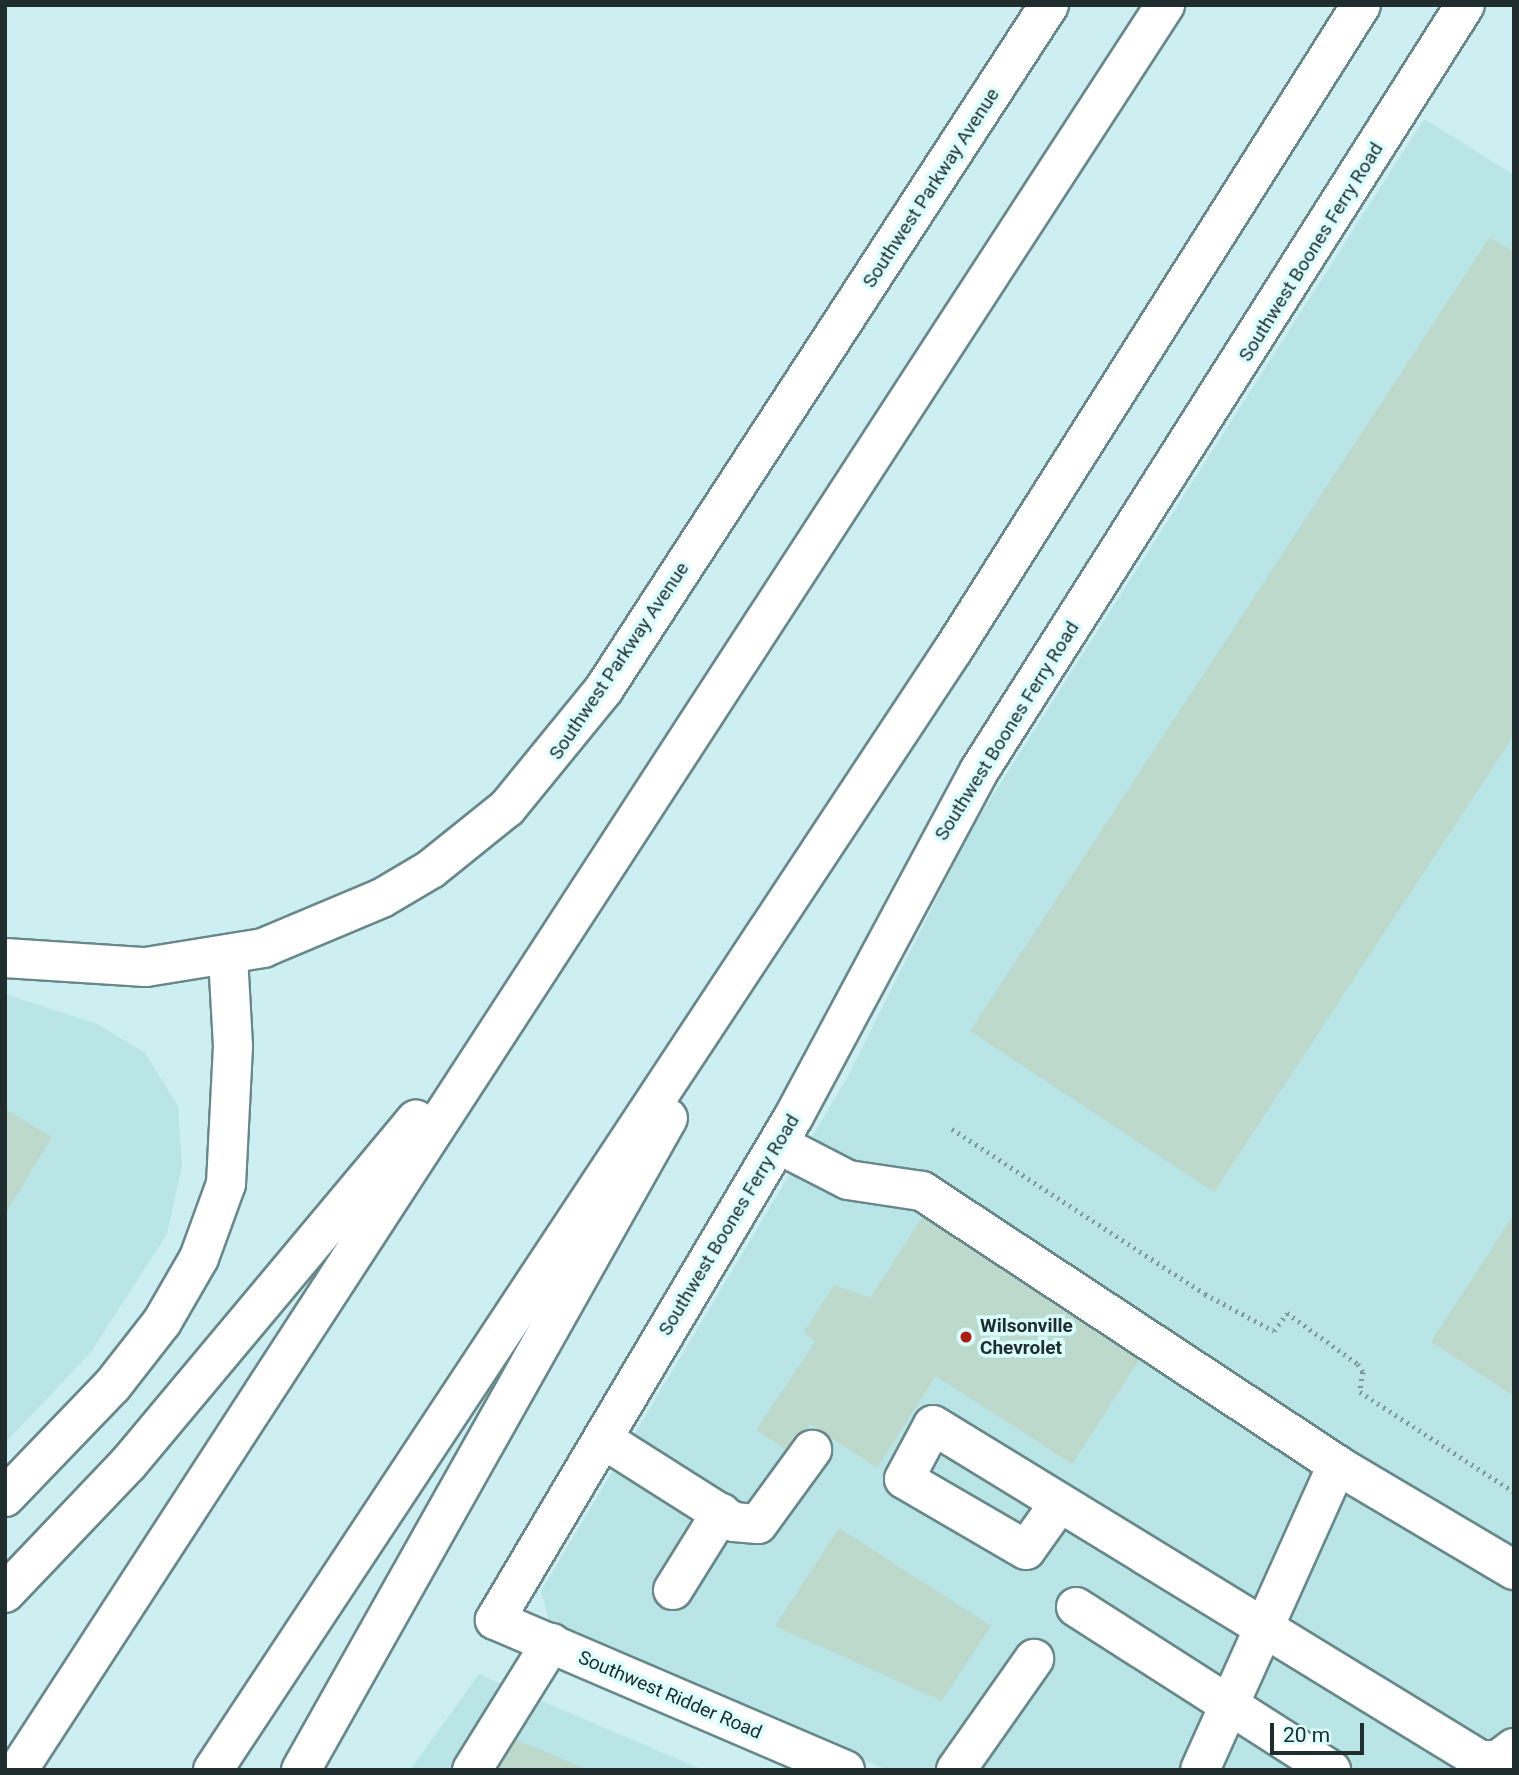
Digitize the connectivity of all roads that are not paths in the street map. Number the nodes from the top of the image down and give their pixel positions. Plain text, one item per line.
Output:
1 (1049, 5) edge
2 (1165, 5) edge
3 (1361, 5) edge
4 (1465, 5) edge
5 (824, 838) junction
6 (228, 957) junction
7 (5, 958) edge
8 (513, 1005) junction
9 (778, 1144) junction
10 (603, 1439) junction
11 (812, 1450) dead end
12 (1337, 1465) junction
13 (5, 1497) edge
14 (1058, 1505) dead end
15 (721, 1513) junction
16 (1514, 1570) edge
17 (673, 1590) dead end
18 (5, 1593) edge
19 (1076, 1607) dead end
20 (495, 1620) joint
21 (1262, 1630) junction
22 (551, 1643) junction
23 (1034, 1659) dead end
24 (1228, 1707) junction
25 (1514, 1749) edge
26 (18, 1770) edge
27 (213, 1770) edge
28 (301, 1770) edge
29 (472, 1770) edge
30 (845, 1770) edge
31 (956, 1770) edge
32 (1200, 1770) edge
33 (1331, 1770) edge
34 (1505, 1770) edge

1 - 6 main road, Southwest Parkway Avenue
2 - 8 main road
3 - 5 main road
4 - 9 main road, Southwest Boones Ferry Road
5 - 27 main road
5 - 28 main road
6 - 7 main road, Southwest Parkway Avenue
6 - 13 main road
8 - 18 main road
8 - 26 main road
9 - 10 main road, Southwest Boones Ferry Road
9 - 12 main road
10 - 15 main road
10 - 20 main road, Southwest Boones Ferry Road
11 - 15 main road
12 - 16 main road
12 - 21 main road
14 - 21 main road
15 - 17 main road
19 - 24 main road
20 - 22 main road, Southwest Ridder Road
21 - 24 main road
21 - 25 main road
22 - 29 main road
22 - 30 main road, Southwest Ridder Road
23 - 31 main road
24 - 32 main road
24 - 33 main road
25 - 34 main road

